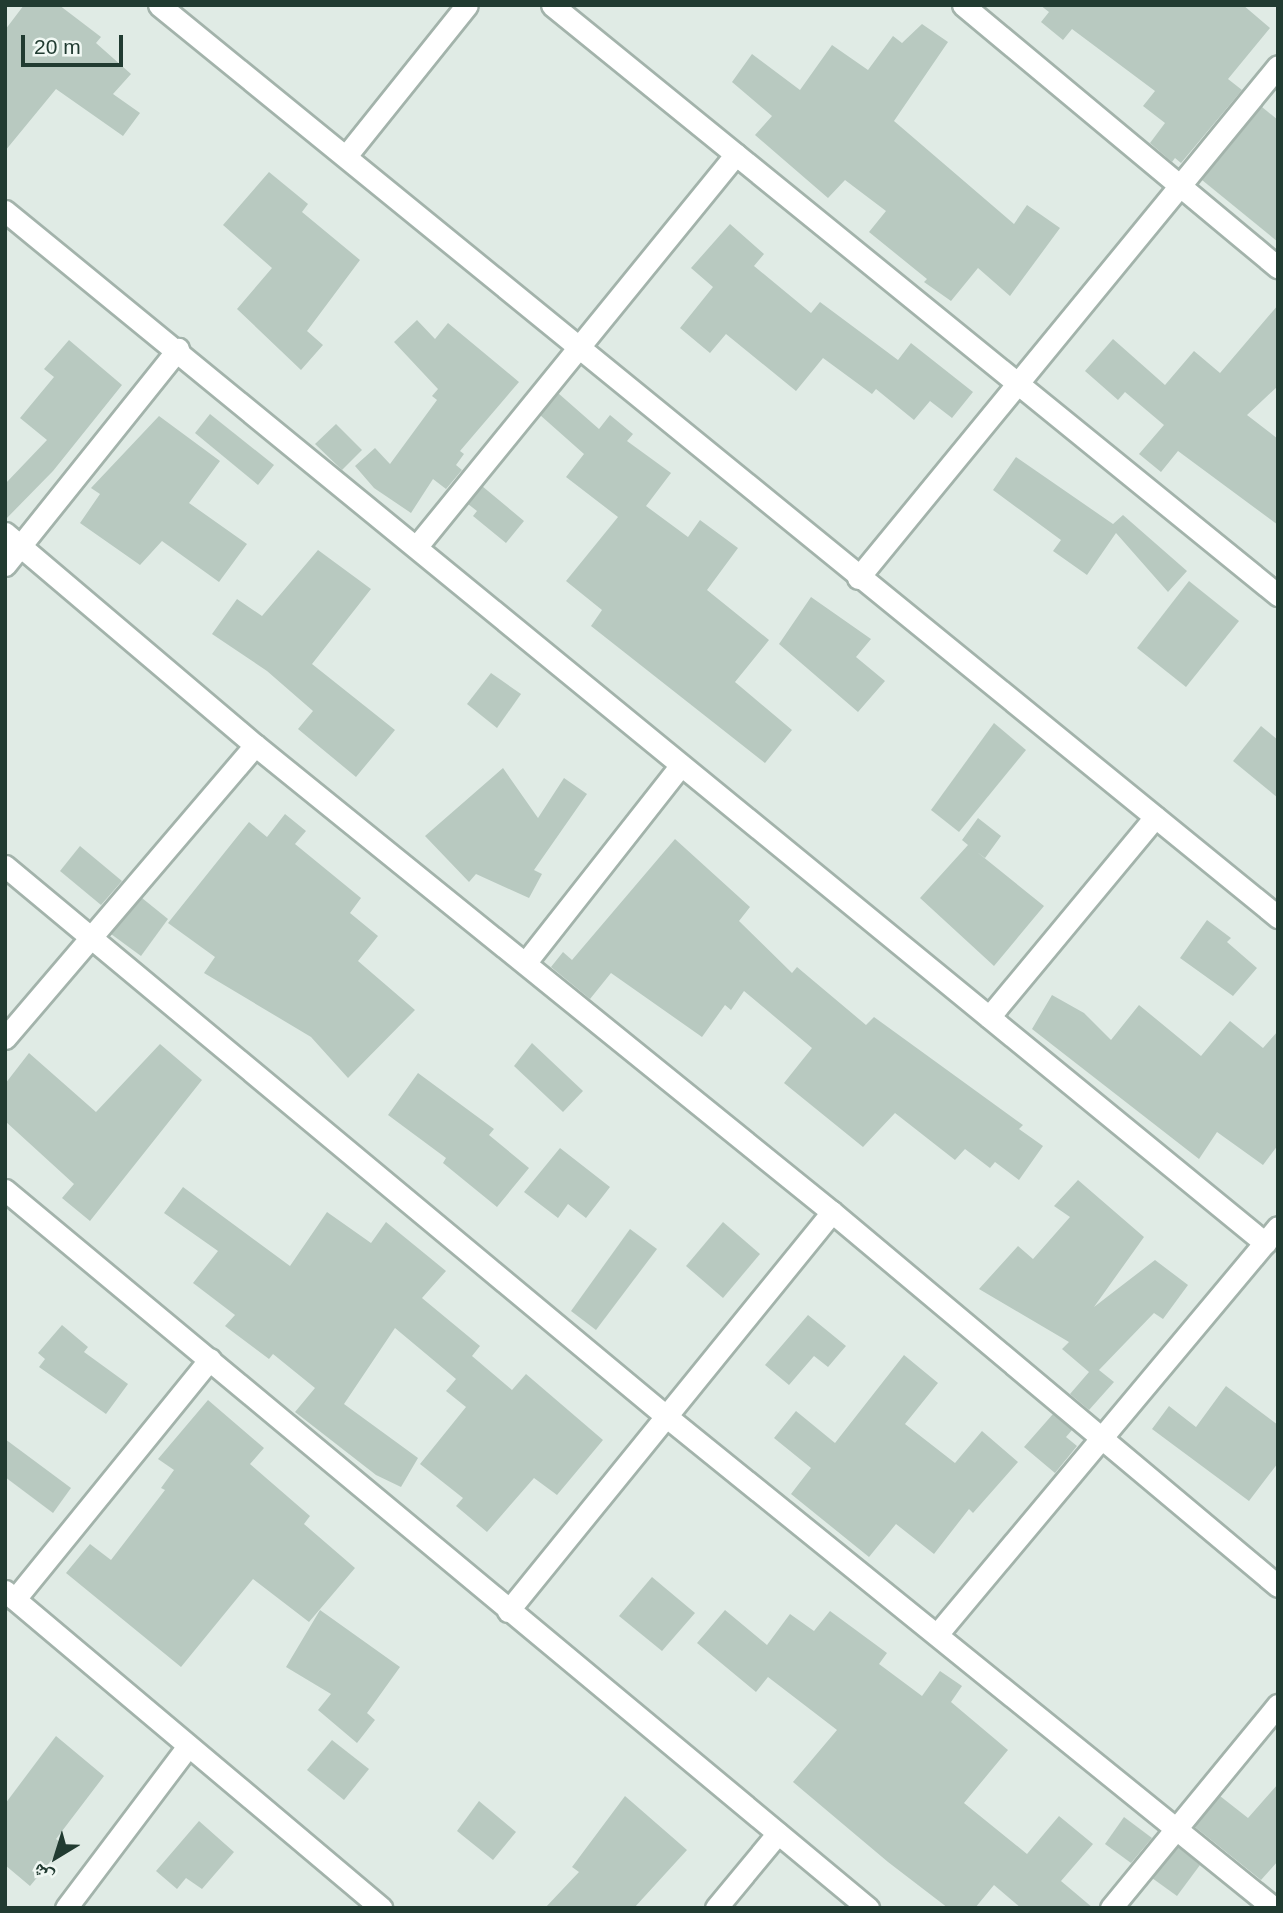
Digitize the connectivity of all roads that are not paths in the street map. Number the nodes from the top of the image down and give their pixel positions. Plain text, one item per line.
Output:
1 (159, 5) edge
2 (467, 5) edge
3 (552, 5) edge
4 (963, 5) edge
5 (1278, 66) edge
6 (736, 154) junction
7 (346, 156) junction
8 (1180, 186) junction
9 (5, 211) edge
10 (1278, 267) edge
11 (178, 349) junction
12 (579, 351) junction
13 (1015, 385) junction
14 (13, 540) edge
15 (417, 546) junction
16 (5, 565) edge
17 (858, 578) junction
18 (1278, 595) edge
19 (255, 745) junction
20 (680, 766) junction
21 (1155, 817) junction
22 (5, 866) edge
23 (1278, 917) edge
24 (90, 937) junction
25 (526, 962) junction
26 (989, 1017) junction
27 (5, 1038) edge
28 (5, 1190) edge
29 (832, 1213) junction
30 (1271, 1235) edge
31 (210, 1359) junction
32 (667, 1417) junction
33 (1101, 1441) junction
34 (1278, 1587) edge
35 (10, 1595) edge
36 (508, 1611) junction
37 (939, 1632) junction
38 (1278, 1706) edge
39 (188, 1746) junction
40 (1177, 1827) junction
41 (778, 1833) junction
42 (66, 1908) edge
43 (381, 1908) edge
44 (716, 1908) edge
45 (868, 1908) edge
46 (1111, 1908) edge
47 (1274, 1908) edge

1 - 7 street
2 - 7 street
3 - 6 street
4 - 8 street
5 - 8 street
6 - 12 street
6 - 13 street
7 - 12 street
8 - 10 street
8 - 13 street
9 - 11 street
11 - 14 street
11 - 15 street
12 - 15 street
12 - 17 street
13 - 17 street
13 - 18 street
14 - 16 street
14 - 19 street
15 - 20 street
17 - 21 street
19 - 24 street
19 - 25 street
20 - 25 street
20 - 26 street
21 - 23 street
21 - 26 street
22 - 24 street
24 - 27 street
24 - 32 street
25 - 29 street
26 - 30 street
28 - 31 street
29 - 32 street
29 - 33 street
30 - 33 street
31 - 35 street
31 - 36 street
32 - 36 street
32 - 37 street
33 - 34 street
33 - 37 street
35 - 39 street
36 - 41 street
37 - 40 street
38 - 40 street
39 - 42 street
39 - 43 street
40 - 46 street
40 - 47 street
41 - 44 street
41 - 45 street

